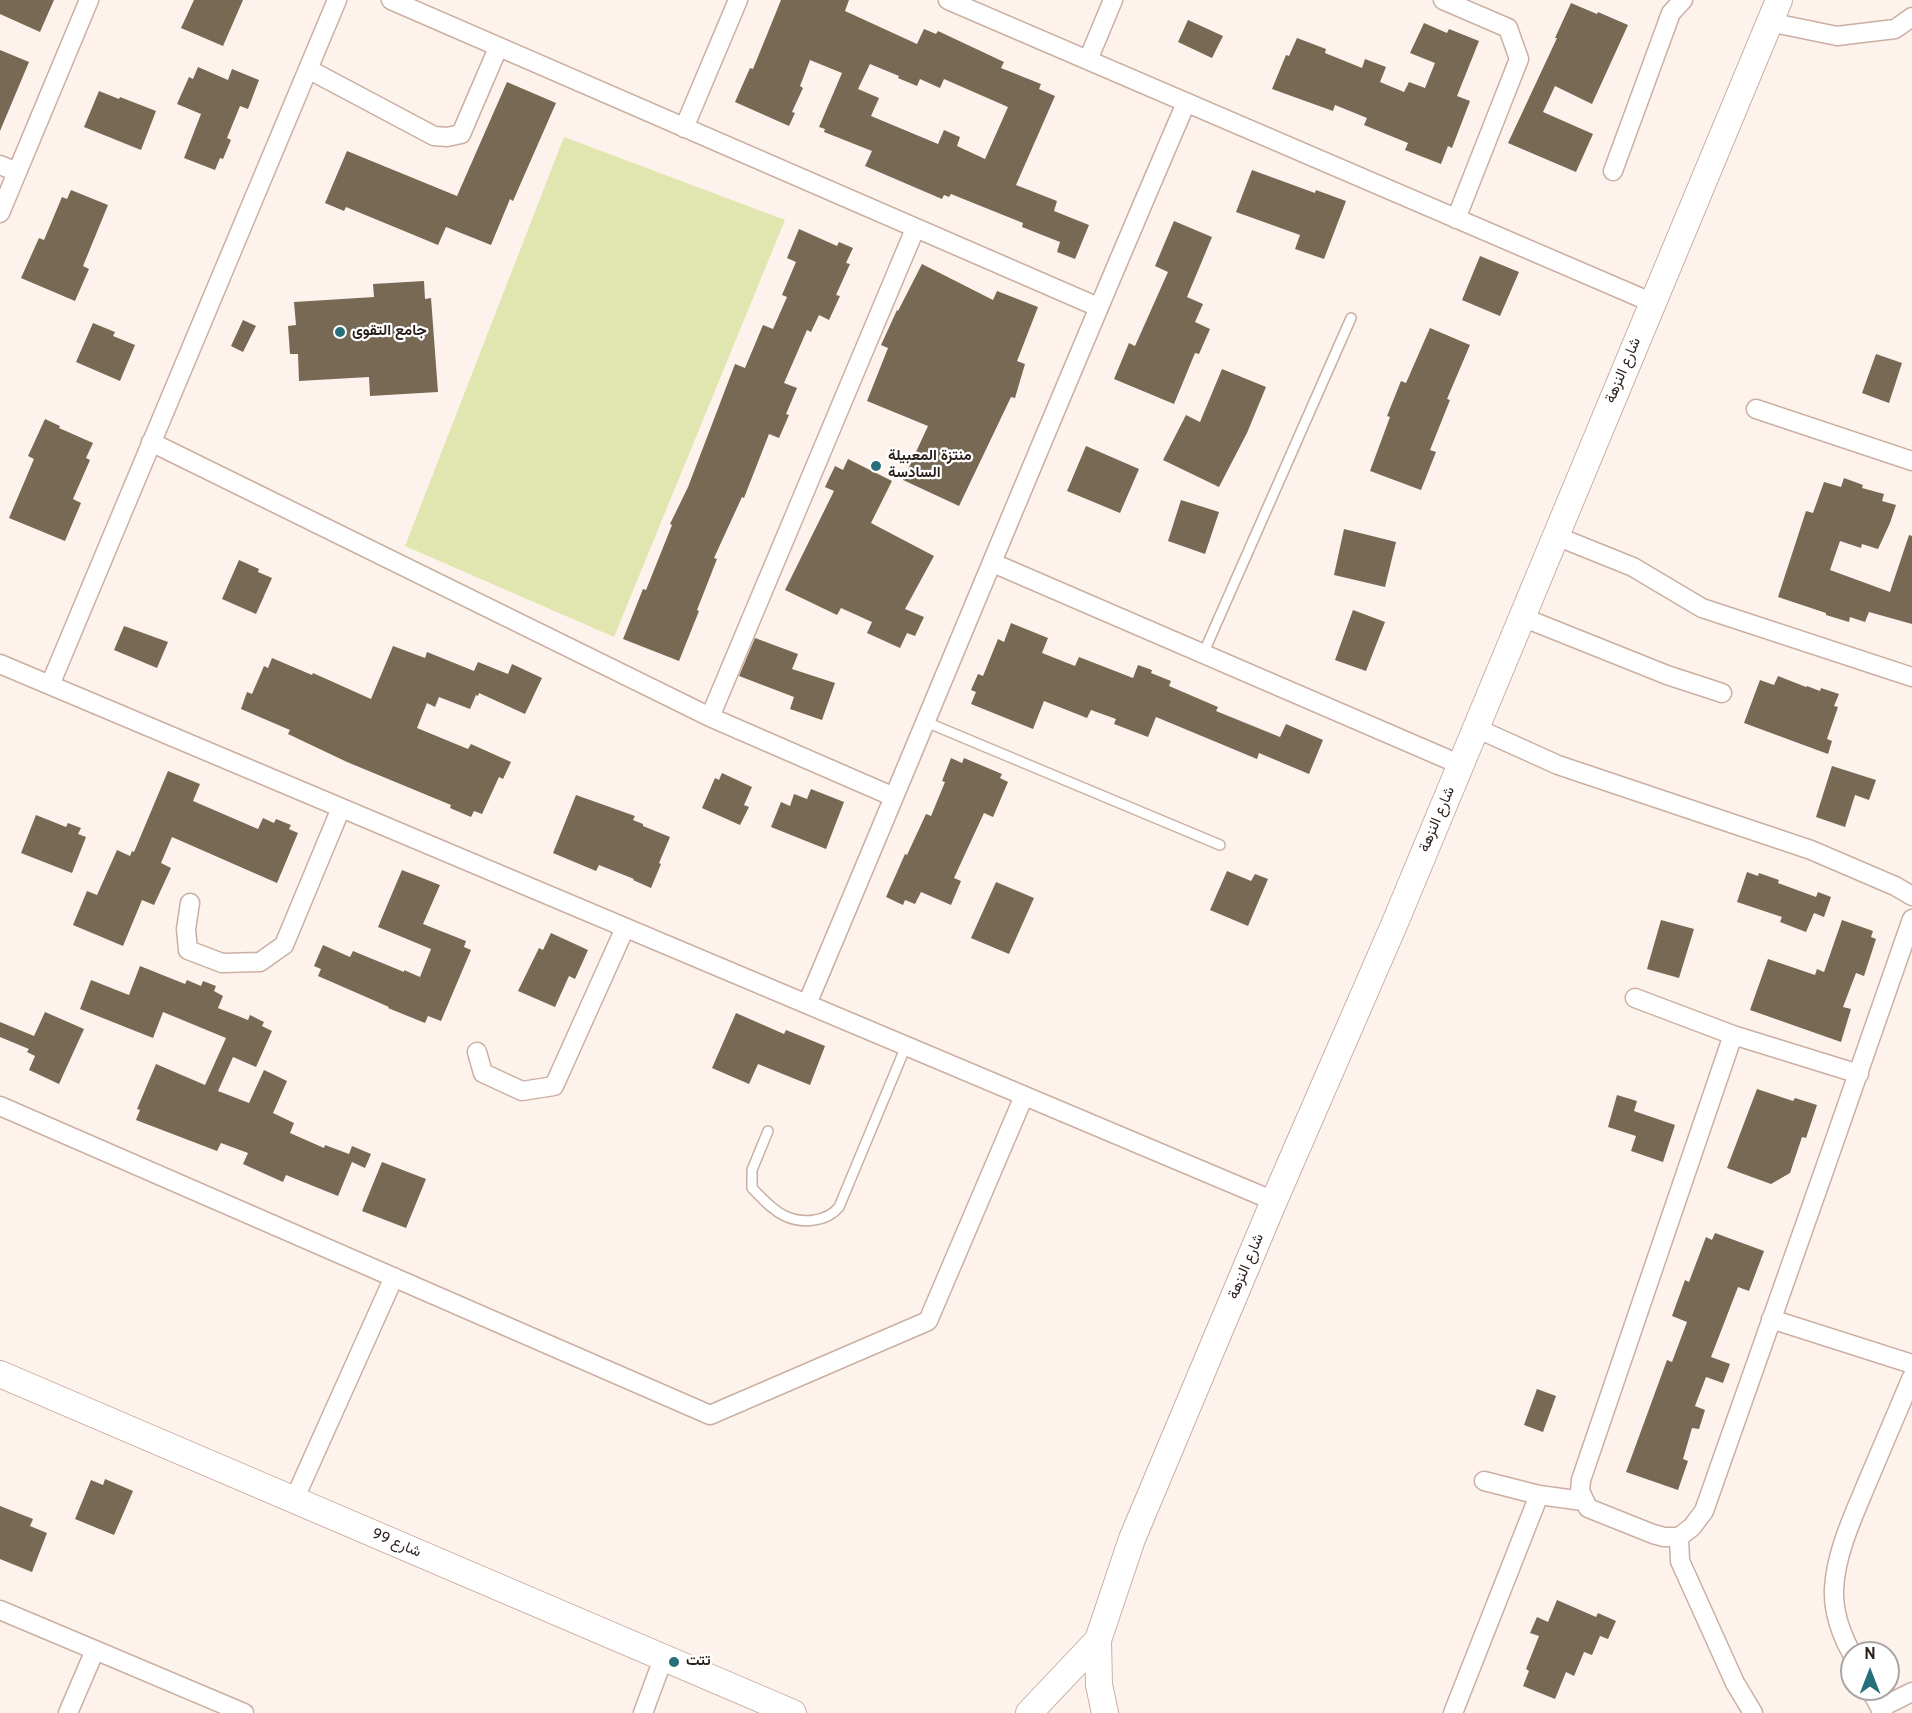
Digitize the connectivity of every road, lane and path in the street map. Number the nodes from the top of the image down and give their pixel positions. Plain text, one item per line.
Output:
1 (89, 0) edge
2 (337, 0) edge
3 (391, 0) edge
4 (738, 0) edge
5 (948, 0) edge
6 (1113, 0) edge
7 (1443, 0) edge
8 (1683, 0) edge
9 (1776, 6) edge
10 (1912, 17) edge
11 (498, 48) junction
12 (1088, 60) junction
13 (308, 69) junction
14 (1186, 103) junction
15 (684, 128) junction
16 (0, 165) edge
17 (1613, 171) dead end
18 (17, 172) junction
19 (0, 213) edge
20 (1456, 219) junction
21 (915, 229) junction
22 (1653, 303) junction
23 (1098, 307) junction
24 (1351, 318) dead end
25 (1756, 409) dead end
26 (151, 442) junction
27 (1912, 461) edge
28 (1556, 536) junction
29 (993, 563) junction
30 (1522, 617) junction
31 (1203, 654) junction
32 (0, 664) edge
33 (1912, 677) edge
34 (50, 685) junction
35 (1722, 693) dead end
36 (710, 717) junction
37 (926, 722) junction
38 (1476, 728) junction
39 (1461, 765) junction
40 (894, 797) junction
41 (341, 808) junction
42 (1220, 845) dead end
43 (1912, 896) edge
44 (190, 903) dead end
45 (1912, 919) edge
46 (625, 927) junction
47 (1635, 998) dead end
48 (807, 1004) junction
49 (1733, 1035) junction
50 (906, 1046) junction
51 (477, 1052) dead end
52 (1859, 1074) junction
53 (1024, 1096) junction
54 (0, 1106) edge
55 (768, 1131) dead end
56 (1274, 1202) junction
57 (394, 1277) junction
58 (1771, 1319) junction
59 (1912, 1364) edge
60 (0, 1374) edge
61 (1912, 1377) edge
62 (1484, 1481) dead end
63 (1539, 1495) junction
64 (294, 1500) junction
65 (1583, 1502) junction
66 (1680, 1537) junction
67 (0, 1610) edge
68 (1098, 1640) junction
69 (1845, 1641) edge
70 (95, 1650) junction
71 (663, 1659) junction
72 (1912, 1692) edge
73 (746, 1704) edge
74 (1882, 1710) edge
75 (68, 1713) edge
76 (244, 1713) edge
77 (643, 1713) edge
78 (792, 1713) edge
79 (1029, 1713) edge
80 (1105, 1713) edge
81 (1453, 1713) edge
82 (1753, 1713) edge

1 - 18 street
2 - 13 street
3 - 11 street
4 - 15 street
5 - 12 street
6 - 12 street
7 - 20 street
8 - 17 street
9 - 10 street
9 - 22 main road, شارع النزهة
11 - 13 street
11 - 15 street
12 - 14 street
13 - 26 street
14 - 20 street
14 - 23 street
15 - 21 street
16 - 18 street
18 - 19 street
20 - 22 street
21 - 23 street
21 - 36 street
22 - 28 main road, شارع النزهة
23 - 29 street
24 - 31 lane
25 - 27 street
26 - 34 street
26 - 36 street
28 - 30 main road, شارع النزهة
28 - 33 street
29 - 31 street
29 - 37 street
30 - 35 street
30 - 38 main road, شارع النزهة
31 - 39 street
32 - 34 street
34 - 41 street
36 - 40 street
37 - 40 street
37 - 42 lane
38 - 39 main road, شارع النزهة
38 - 43 street
39 - 56 main road, شارع النزهة
40 - 48 street
41 - 44 street
41 - 46 street
45 - 52 street
46 - 48 street
46 - 51 street
47 - 49 street
48 - 50 street
49 - 52 street
49 - 65 street
50 - 53 street
50 - 55 lane
52 - 58 street
53 - 56 street
53 - 57 street
54 - 57 street
56 - 68 main road, شارع النزهة
57 - 64 street
58 - 59 street
58 - 66 street
60 - 64 main road, شارع 99
61 - 69 street
62 - 63 street
63 - 65 street
63 - 81 street
64 - 71 main road, شارع 99
65 - 66 street
66 - 82 street
67 - 70 street
68 - 79 main road, شارع النزهة
68 - 80 main road, شارع النزهة
70 - 75 street
70 - 76 street
71 - 73 main road, شارع 99
71 - 77 street
72 - 74 street
73 - 78 main road, شارع 99

